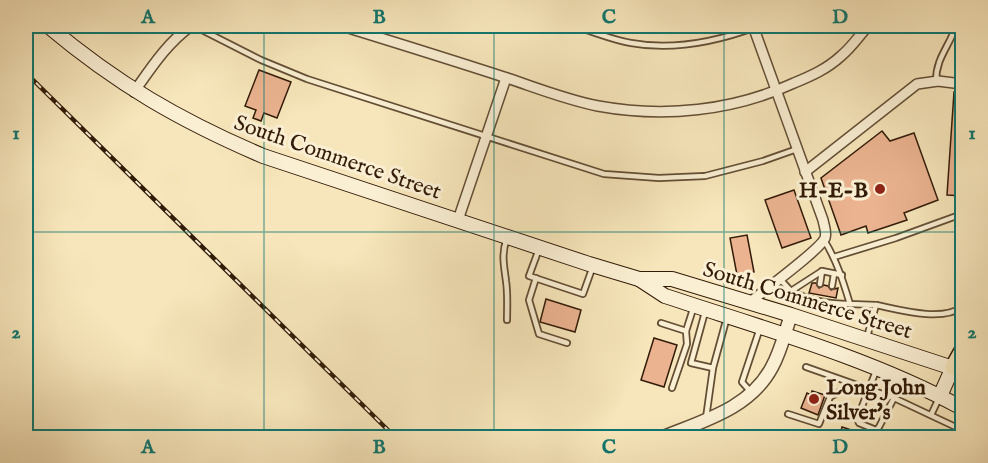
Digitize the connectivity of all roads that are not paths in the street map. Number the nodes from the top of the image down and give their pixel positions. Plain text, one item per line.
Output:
1 (48, 26) edge
2 (192, 26) edge
3 (342, 26) edge
4 (573, 26) edge
5 (755, 26) edge
6 (868, 26) edge
7 (956, 26) edge
8 (507, 78) junction
9 (936, 81) junction
10 (963, 84) edge
11 (776, 91) junction
12 (135, 92) junction
13 (486, 138) junction
14 (797, 149) junction
15 (805, 172) junction
16 (963, 214) edge
17 (458, 220) junction
18 (507, 236) junction
19 (824, 240) junction
20 (539, 246) junction
21 (834, 257) junction
22 (593, 265) junction
23 (822, 270) junction
24 (834, 274) junction
25 (842, 275) junction
26 (536, 278) junction
27 (639, 279) junction
28 (778, 279) junction
29 (820, 284) dead end
30 (832, 286) dead end
31 (791, 291) junction
32 (817, 294) dead end
33 (830, 296) dead end
34 (816, 301) junction
35 (749, 303) junction
36 (830, 304) junction
37 (850, 304) junction
38 (876, 305) junction
39 (963, 307) edge
40 (700, 308) junction
41 (791, 315) junction
42 (727, 317) junction
43 (507, 320) dead end
44 (662, 322) dead end
45 (760, 328) junction
46 (686, 331) junction
47 (784, 335) junction
48 (867, 339) junction
49 (567, 344) dead end
50 (963, 351) edge
51 (806, 367) dead end
52 (959, 367) edge
53 (712, 368) junction
54 (877, 368) junction
55 (672, 388) dead end
56 (869, 388) junction
57 (841, 391) dead end
58 (752, 393) junction
59 (940, 396) junction
60 (894, 398) junction
61 (963, 408) edge
62 (788, 414) dead end
63 (931, 415) junction
64 (705, 419) junction
65 (963, 430) edge
66 (661, 438) edge

1 - 12 main road, South Commerce Street
2 - 12 street
2 - 13 lane
3 - 8 street
4 - 5 lane
5 - 11 street
6 - 11 street
7 - 9 lane
8 - 11 street
8 - 13 street
9 - 10 street
9 - 15 street
11 - 14 street
12 - 17 main road, South Commerce Street
13 - 14 lane
13 - 17 street
14 - 15 street
15 - 19 street
16 - 21 lane
17 - 18 main road, South Commerce Street
18 - 20 main road, South Commerce Street
18 - 43 lane
19 - 21 lane
19 - 28 street
20 - 22 main road, South Commerce Street
20 - 26 lane
21 - 25 lane
22 - 26 lane
22 - 27 main road, South Commerce Street
23 - 24 lane
23 - 29 lane
23 - 31 lane
24 - 25 lane
24 - 30 lane
25 - 37 lane
26 - 49 lane
27 - 35 main road, South Commerce Street
27 - 40 main road, South Commerce Street
28 - 31 lane
28 - 35 street
31 - 34 lane
32 - 34 lane
33 - 36 lane
34 - 36 lane
35 - 41 main road, South Commerce Street
36 - 37 lane
37 - 38 lane
38 - 39 lane
38 - 48 lane
40 - 42 main road, South Commerce Street
40 - 46 lane
40 - 53 lane
41 - 47 street
41 - 48 main road, South Commerce Street
42 - 45 main road, South Commerce Street
42 - 53 lane
44 - 46 lane
45 - 47 main road, South Commerce Street
45 - 58 lane
46 - 55 lane
47 - 54 main road, South Commerce Street
47 - 58 street
48 - 52 main road, South Commerce Street
50 - 52 main road
51 - 56 lane
52 - 59 main road
53 - 64 lane
54 - 56 lane
54 - 59 main road, South Commerce Street
56 - 60 lane
56 - 60 lane
57 - 62 lane
58 - 64 street
59 - 61 main road, South Commerce Street
59 - 63 lane
60 - 63 lane
63 - 65 lane
64 - 66 street

